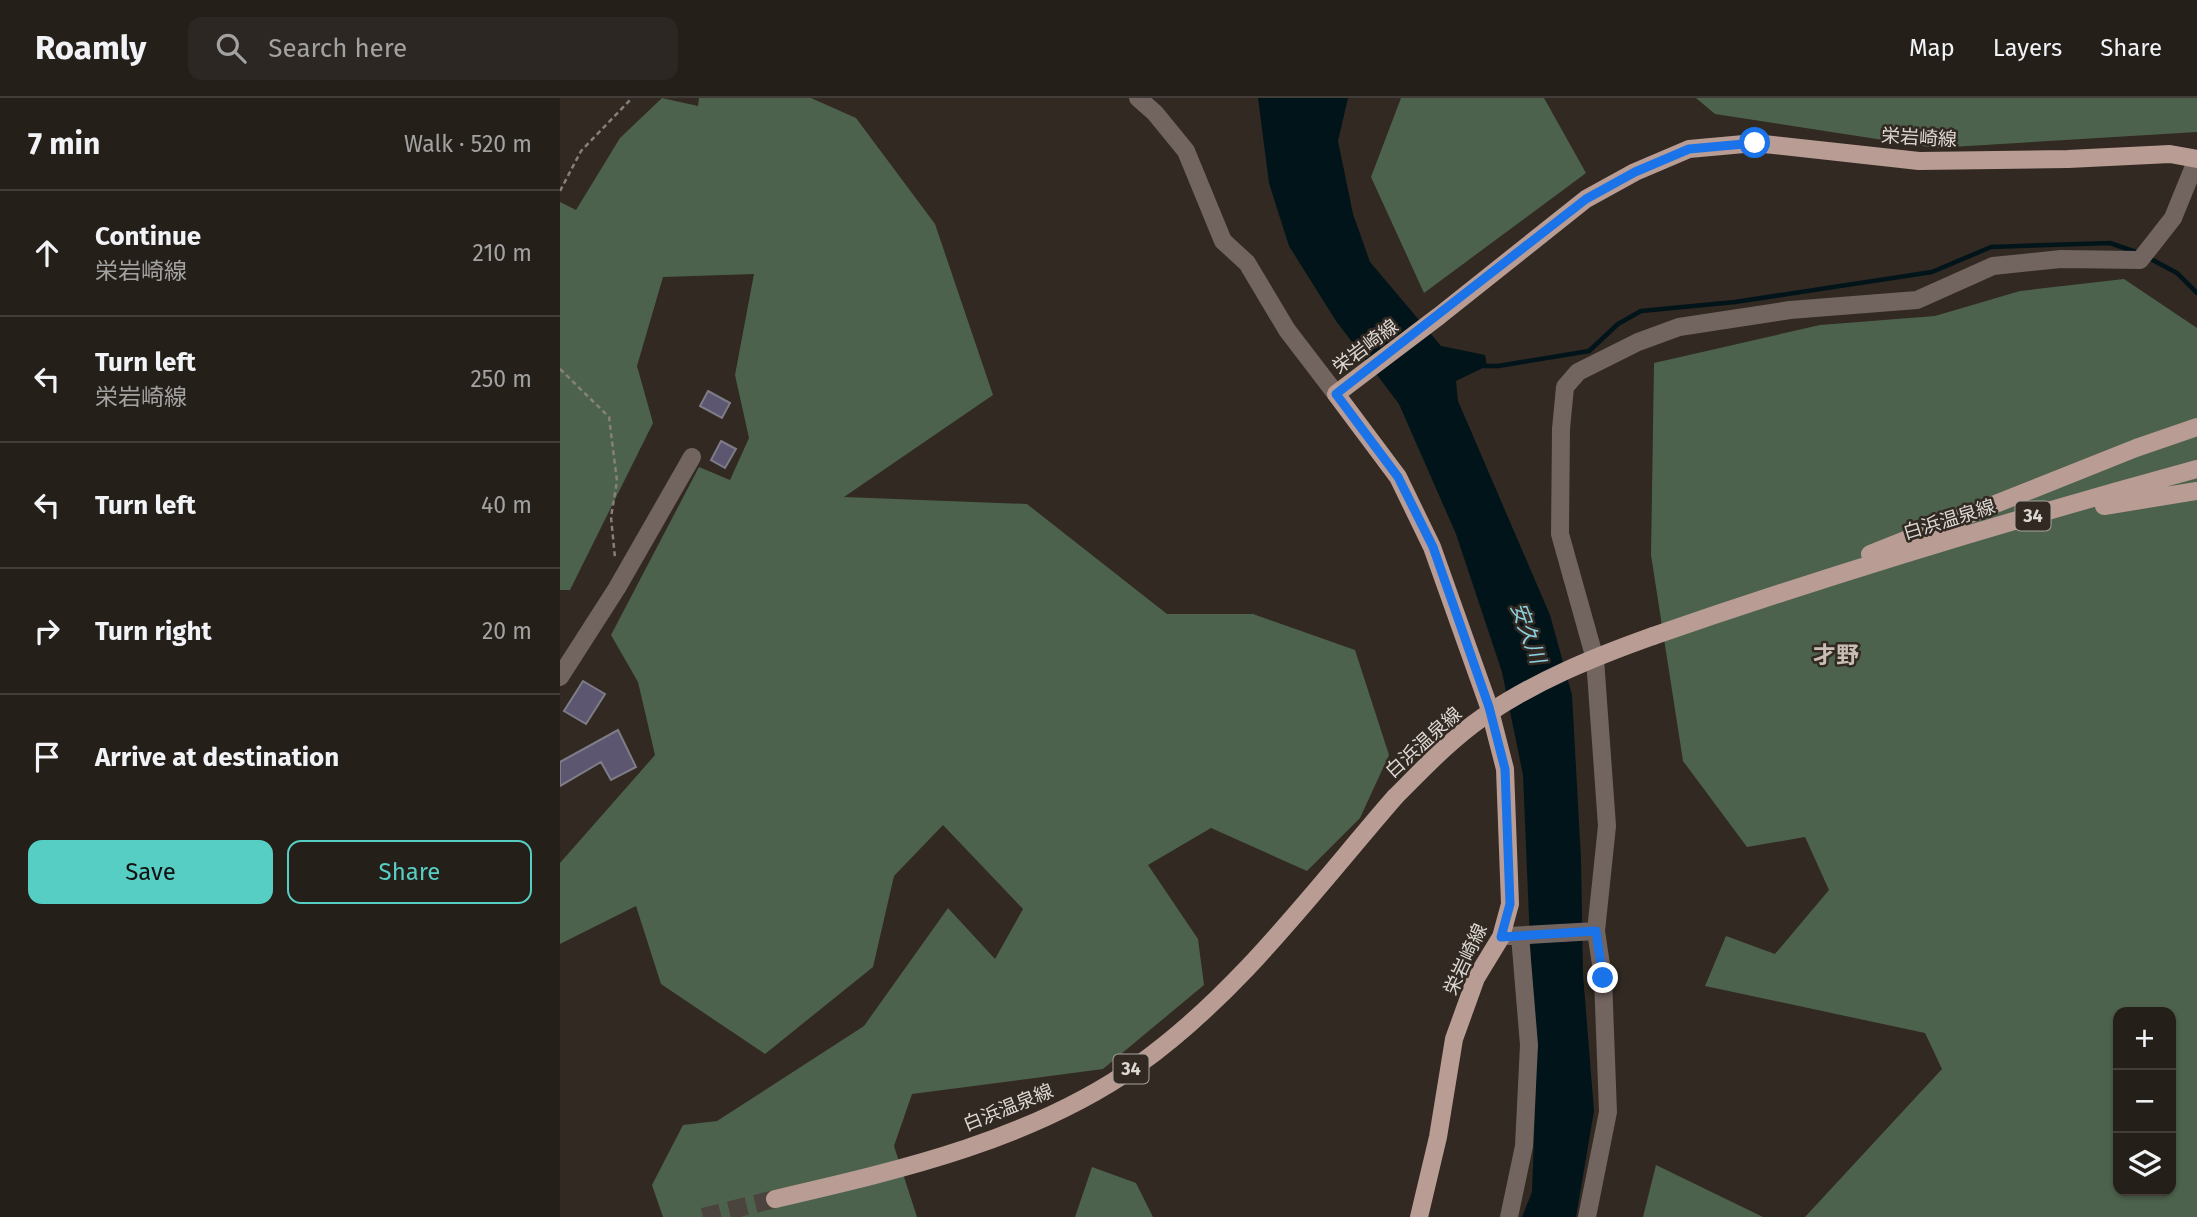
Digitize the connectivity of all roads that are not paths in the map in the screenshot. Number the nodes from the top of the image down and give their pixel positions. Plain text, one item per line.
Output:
1 (1138, 98) edge
2 (2197, 159) edge
3 (1336, 394) junction
4 (2197, 427) edge
5 (692, 457) dead end
6 (2197, 470) edge
7 (2197, 491) edge
8 (1870, 565) junction
9 (1750, 603) junction
10 (560, 677) edge
11 (1592, 931) junction
12 (1520, 936) junction
13 (1501, 937) junction
14 (775, 1199) tunnel mouth
15 (1419, 1217) edge
16 (1509, 1217) edge
17 (1587, 1217) edge

1 - 3 street
2 - 3 main road, 栄岩崎線
2 - 11 street
3 - 13 main road, 栄岩崎線
4 - 9 main road
5 - 10 street
6 - 8 main road, 白浜温泉線 / 34
7 - 8 main road
8 - 9 main road, 白浜温泉線 / 34
9 - 14 main road, 白浜温泉線 / 34, bridge
11 - 12 street
11 - 17 street
12 - 13 street
12 - 16 street
13 - 15 main road, 栄岩崎線

